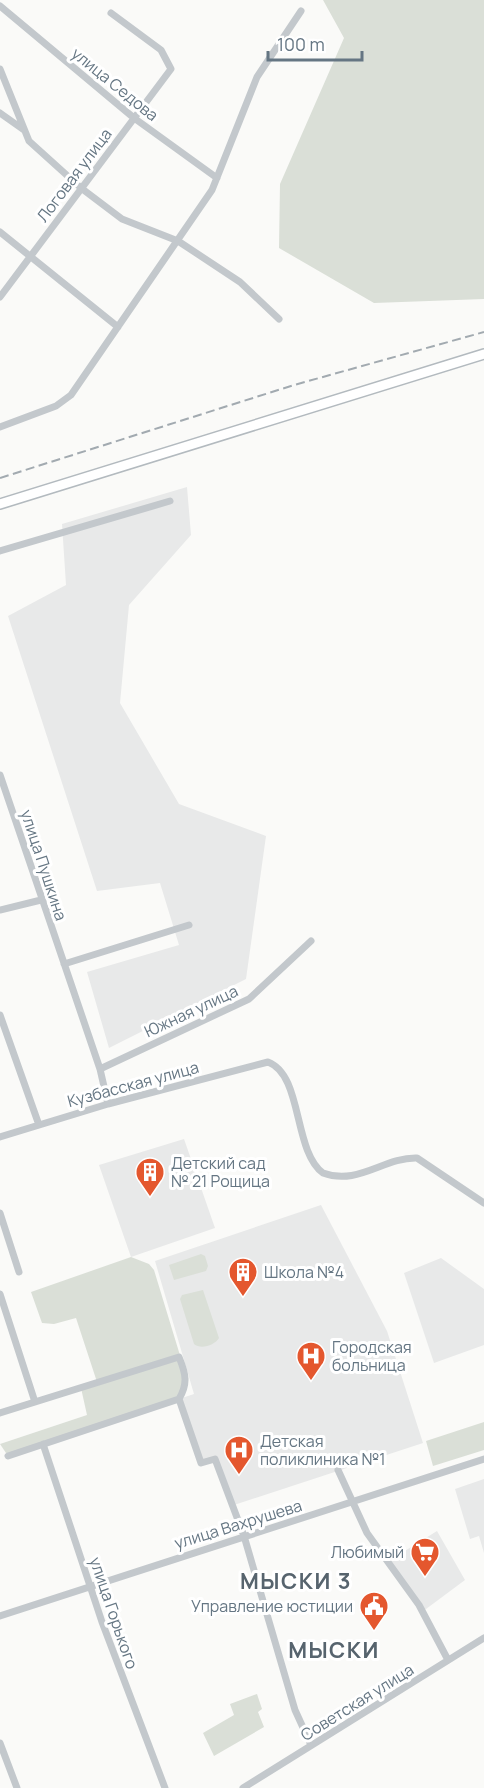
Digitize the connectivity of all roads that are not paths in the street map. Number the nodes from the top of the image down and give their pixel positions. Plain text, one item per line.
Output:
1 (0, 6) edge
2 (301, 11) dead end
3 (111, 13) dead end
4 (0, 69) edge
5 (0, 112) edge
6 (134, 118) junction
7 (24, 130) junction
8 (217, 178) junction
9 (81, 188) junction
10 (0, 232) edge
11 (178, 241) junction
12 (30, 256) junction
13 (0, 297) edge
14 (279, 319) dead end
15 (118, 327) junction
16 (484, 354) edge
17 (0, 427) edge
18 (170, 501) dead end
19 (0, 504) edge
20 (0, 551) edge
21 (0, 775) edge
22 (41, 900) junction
23 (0, 910) edge
24 (189, 925) dead end
25 (311, 941) dead end
26 (63, 964) junction
27 (0, 1015) edge
28 (100, 1069) junction
29 (108, 1104) junction
30 (39, 1125) junction
31 (0, 1137) edge
32 (484, 1203) edge
33 (0, 1213) edge
34 (19, 1272) dead end
35 (0, 1294) edge
36 (179, 1399) junction
37 (35, 1402) junction
38 (0, 1413) edge
39 (43, 1444) junction
40 (8, 1456) dead end
41 (484, 1459) edge
42 (338, 1470) dead end
43 (354, 1502) junction
44 (244, 1536) junction
45 (90, 1587) junction
46 (0, 1616) edge
47 (484, 1638) edge
48 (448, 1660) junction
49 (0, 1743) edge
50 (311, 1745) junction
51 (17, 1788) edge
52 (165, 1788) edge
53 (243, 1788) edge

1 - 6 street, улица Седова
2 - 8 street
3 - 6 street, Логовая улица
4 - 7 street
5 - 7 street
6 - 8 street, улица Седова
6 - 9 street, Логовая улица
7 - 9 street
8 - 11 street
9 - 11 street
9 - 12 street, Логовая улица
10 - 12 street
11 - 14 street
11 - 15 street
12 - 13 street, Логовая улица
12 - 15 street
15 - 17 street
16 - 19 street
18 - 20 street
21 - 22 street, улица Пушкина
22 - 23 street
22 - 26 street, улица Пушкина
24 - 26 street
25 - 28 street, Южная улица
26 - 28 street, улица Пушкина
27 - 30 street
28 - 29 street, улица Пушкина
29 - 30 street, Кузбасская улица
29 - 32 street, Кузбасская улица
30 - 31 street, Кузбасская улица
33 - 34 street
35 - 37 street
36 - 37 street
36 - 39 street
36 - 44 street
37 - 38 street
39 - 40 street
39 - 45 street, улица Горького
41 - 43 street, улица Вахрушева
42 - 43 street
43 - 44 street, улица Вахрушева
43 - 48 street
44 - 45 street, улица Вахрушева
44 - 50 street
45 - 46 street, улица Вахрушева
45 - 52 street, улица Горького
47 - 48 street, Советская улица
48 - 50 street, Советская улица
49 - 51 street
50 - 53 street, Советская улица

